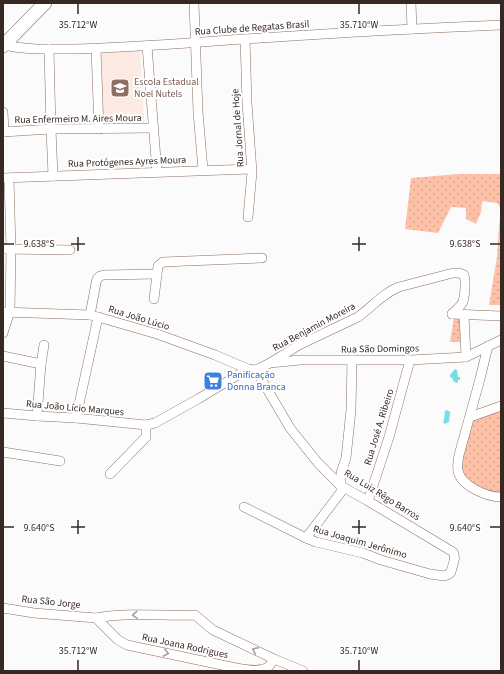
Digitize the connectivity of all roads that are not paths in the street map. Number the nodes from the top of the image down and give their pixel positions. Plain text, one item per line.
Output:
1 (45, 3) edge
2 (194, 3) edge
3 (411, 3) edge
4 (501, 25) edge
5 (412, 29) junction
6 (245, 39) junction
7 (196, 42) junction
8 (3, 46) edge
9 (147, 46) junction
10 (96, 48) junction
11 (49, 49) junction
12 (3, 112) edge
13 (153, 128) junction
14 (51, 129) junction
15 (100, 129) junction
16 (3, 132) edge
17 (251, 169) junction
18 (203, 170) junction
19 (157, 172) junction
20 (53, 176) junction
21 (6, 178) edge
22 (248, 217) dead end
23 (7, 249) edge
24 (70, 250) dead end
25 (262, 258) dead end
26 (156, 274) junction
27 (154, 299) dead end
28 (6, 312) edge
29 (464, 315) junction
30 (94, 316) junction
31 (501, 316) edge
32 (3, 332) edge
33 (501, 340) edge
34 (44, 345) dead end
35 (488, 346) junction
36 (3, 356) edge
37 (466, 357) junction
38 (352, 360) junction
39 (410, 360) junction
40 (270, 363) junction
41 (41, 364) junction
42 (252, 369) junction
43 (501, 406) edge
44 (3, 413) edge
45 (37, 416) junction
46 (470, 417) junction
47 (76, 418) junction
48 (146, 425) junction
49 (3, 452) edge
50 (60, 462) dead end
51 (110, 474) dead end
52 (341, 486) junction
53 (501, 497) edge
54 (368, 500) junction
55 (244, 507) dead end
56 (306, 538) junction
57 (451, 572) joint
58 (3, 608) edge
59 (96, 618) junction
60 (274, 659) junction
61 (303, 671) edge

1 - 8 main road
2 - 7 street
3 - 5 street
4 - 5 street, Rua Clube de Regatas Brasil
5 - 6 street, Rua Clube de Regatas Brasil
6 - 7 street, Rua Clube de Regatas Brasil
6 - 17 street, Rua Jornal de Hoje
7 - 9 street, Rua Clube de Regatas Brasil
7 - 18 street
8 - 11 street, Rua Clube de Regatas Brasil
9 - 10 street, Rua Clube de Regatas Brasil
9 - 13 street
10 - 11 street, Rua Clube de Regatas Brasil
10 - 15 street
11 - 14 street
12 - 16 street
13 - 15 street, Rua Enfermeiro M. Aires Moura
13 - 19 street
14 - 15 street, Rua Enfermeiro M. Aires Moura
14 - 16 street, Rua Enfermeiro M. Aires Moura
14 - 20 street
17 - 18 street, Rua Protógenes Ayres Moura
17 - 22 street, Rua Jornal de Hoje
18 - 19 street, Rua Protógenes Ayres Moura
19 - 20 street, Rua Protógenes Ayres Moura
20 - 21 street, Rua Protógenes Ayres Moura
21 - 23 street
23 - 24 street
23 - 28 street
25 - 26 street
26 - 27 street
26 - 30 street
28 - 30 street, Rua João Lúcio
28 - 32 street
29 - 31 street
29 - 37 street
29 - 40 street, Rua Benjamin Moreira
30 - 42 street, Rua João Lúcio
30 - 47 street
33 - 35 street, Rua São Domingos
34 - 41 street
35 - 37 street, Rua São Domingos
35 - 46 street
36 - 41 street
37 - 39 street, Rua São Domingos
38 - 39 street, Rua São Domingos
38 - 40 street, Rua São Domingos
38 - 52 street
39 - 54 street, Rua José A. Ribeiro
40 - 42 street, Rua São Domingos
41 - 45 street
42 - 48 street, Rua São Domingos
42 - 52 street, Rua Luiz Rêgo Barros
43 - 46 street
44 - 45 street, Rua João Lício Marques
45 - 47 street, Rua João Lício Marques
46 - 53 street
47 - 48 street, Rua João Lício Marques
48 - 51 street
49 - 50 street
52 - 54 street, Rua Luiz Rêgo Barros
52 - 56 street
54 - 57 street, Rua Luiz Rêgo Barros
55 - 56 street, Rua Joaquim Jerônimo
56 - 57 street, Rua Joaquim Jerônimo
58 - 59 street, Rua São Jorge
60 -> 59 street, Rua São Jorge
59 -> 60 street, Rua Joana Rodrigues
60 - 61 street, Rua São Jorge

